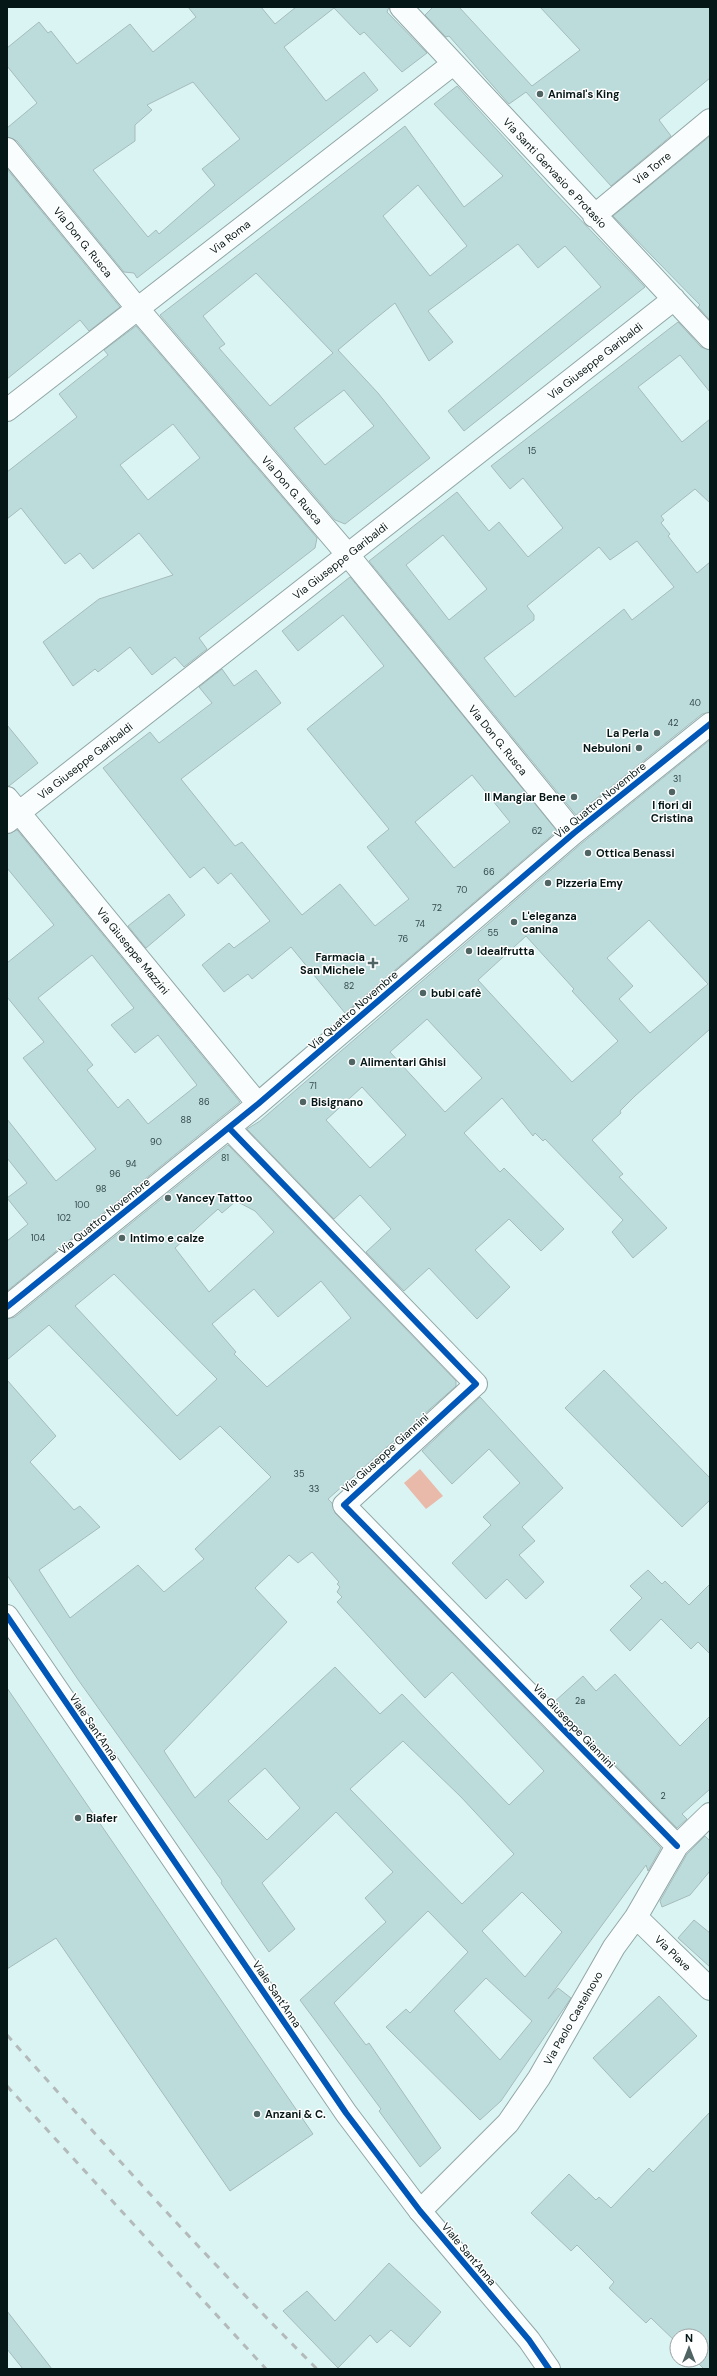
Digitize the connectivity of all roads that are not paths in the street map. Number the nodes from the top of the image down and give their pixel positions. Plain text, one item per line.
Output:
1 (408, 10) edge
2 (453, 64) junction
3 (710, 120) edge
4 (7, 149) edge
5 (594, 216) junction
6 (674, 299) junction
7 (138, 309) junction
8 (710, 338) edge
9 (7, 410) edge
10 (348, 555) junction
11 (710, 724) edge
12 (11, 811) edge
13 (574, 833) junction
14 (258, 1104) junction
15 (229, 1128) junction
16 (7, 1307) edge
17 (7, 1616) edge
18 (710, 1814) edge
19 (678, 1846) junction
20 (636, 1917) junction
21 (710, 1989) edge
22 (420, 2211) junction
23 (549, 2369) edge

1 - 2 street, Via Santi Gervasio e Protasio
2 - 5 street, Via Santi Gervasio e Protasio
2 - 7 street, Via Roma
3 - 5 street, Via Torre
4 - 7 street, Via Don G. Rusca
5 - 6 street, Via Santi Gervasio e Protasio
6 - 8 street, Via Santi Gervasio e Protasio
6 - 10 street, Via Giuseppe Garibaldi
7 - 9 street, Via Roma
7 - 10 street, Via Don G. Rusca
10 - 12 street, Via Giuseppe Garibaldi
10 - 13 street, Via Don G. Rusca
11 - 13 street, Via Quattro Novembre
12 - 14 street, Via Giuseppe Mazzini
13 - 14 street, Via Quattro Novembre
14 - 15 street, Via Quattro Novembre
15 - 16 street, Via Quattro Novembre
15 - 19 street, Via Giuseppe Giannini
17 - 22 street, Viale Sant'Anna
18 - 19 street, Via Paolo Castelnovo
19 - 20 street, Via Paolo Castelnovo
20 - 21 street, Via Piave
20 - 22 street, Via Paolo Castelnovo
22 - 23 street, Viale Sant'Anna

